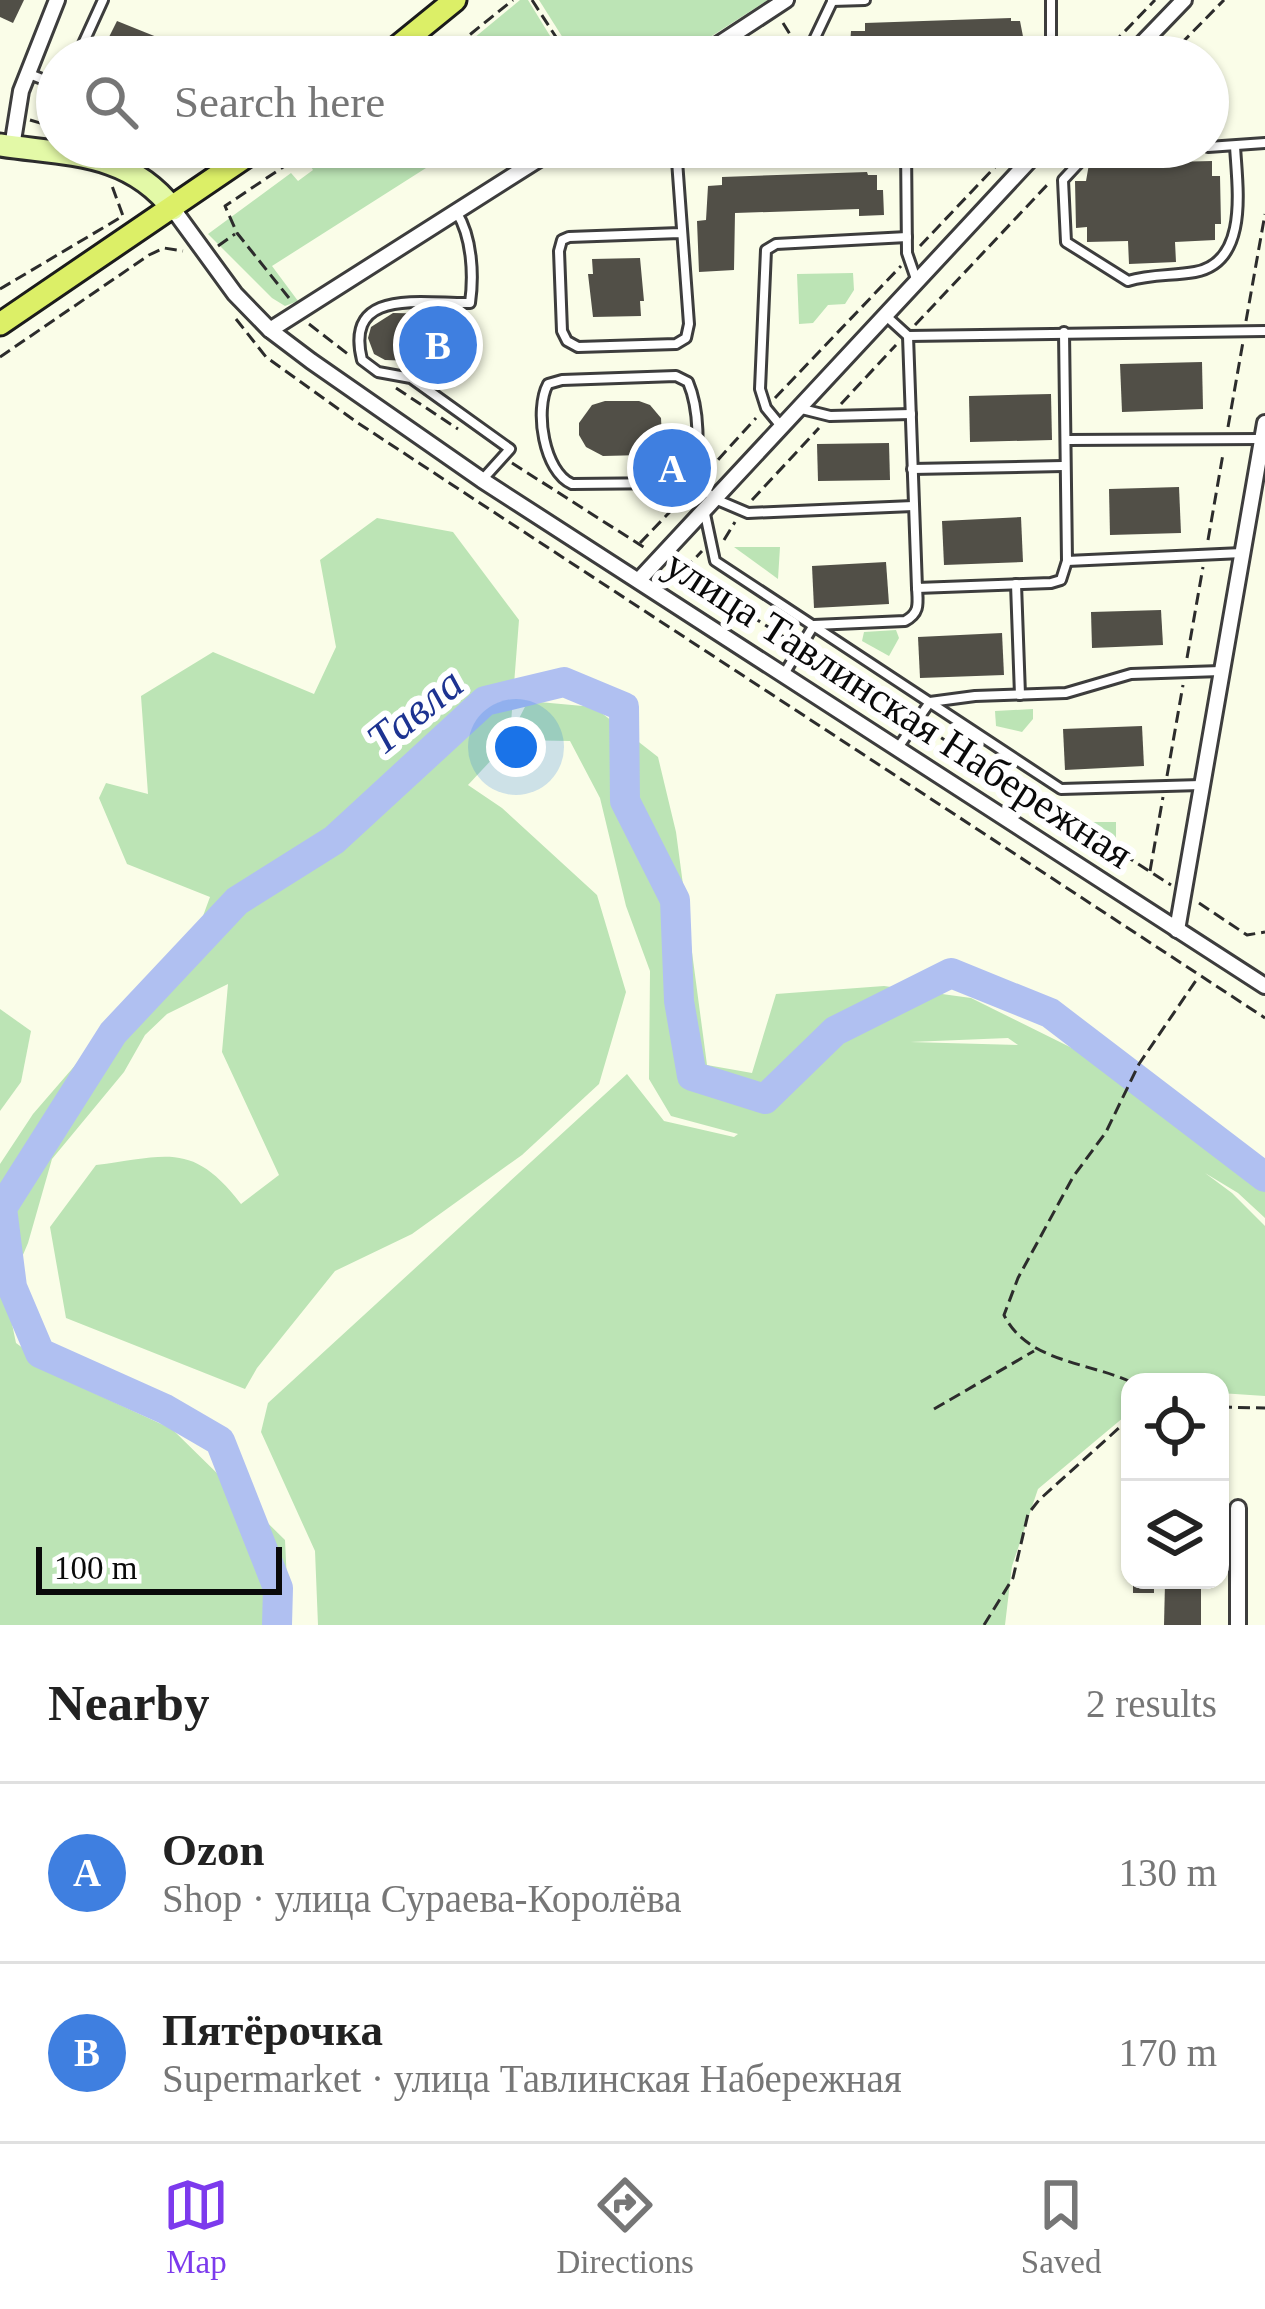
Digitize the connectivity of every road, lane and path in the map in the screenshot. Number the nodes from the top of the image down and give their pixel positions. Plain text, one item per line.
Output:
1 (57, 0) edge
2 (103, 0) edge
3 (455, 0) edge
4 (513, 0) edge
5 (532, 0) edge
6 (786, 0) edge
7 (865, 0) edge
8 (1051, 0) edge
9 (1155, 0) edge
10 (1184, 0) edge
11 (1205, 0) edge
12 (1224, 0) edge
13 (832, 1) edge
14 (1215, 10) junction
15 (783, 23) dead end
16 (42, 36) edge
17 (87, 36) edge
18 (411, 36) edge
19 (468, 36) edge
20 (555, 36) edge
21 (731, 36) edge
22 (791, 36) edge
23 (816, 36) edge
24 (1051, 36) edge
25 (1120, 36) edge
26 (1149, 36) edge
27 (1189, 36) edge
28 (36, 51) edge
29 (27, 73) junction
30 (36, 77) edge
31 (1265, 143) edge
32 (6, 146) edge
33 (1229, 146) edge
34 (1235, 146) junction
35 (36, 149) edge
36 (117, 168) edge
37 (132, 168) edge
38 (216, 168) edge
39 (282, 168) edge
40 (525, 168) edge
41 (678, 168) edge
42 (906, 168) edge
43 (994, 168) edge
44 (1022, 168) edge
45 (1075, 168) edge
46 (1055, 176) dead end
47 (173, 209) junction
48 (456, 212) junction
49 (680, 232) junction
50 (237, 233) junction
51 (907, 238) junction
52 (206, 254) junction
53 (909, 258) junction
54 (916, 279) junction
55 (0, 289) edge
56 (299, 311) junction
57 (885, 315) junction
58 (237, 319) dead end
59 (0, 324) edge
60 (270, 330) junction
61 (1265, 331) edge
62 (1064, 332) junction
63 (907, 335) junction
64 (0, 357) edge
65 (356, 360) dead end
66 (395, 387) dead end
67 (796, 407) junction
68 (766, 408) junction
69 (911, 414) junction
70 (830, 416) junction
71 (1265, 423) edge
72 (779, 425) junction
73 (467, 435) dead end
74 (1262, 439) edge
75 (1066, 440) junction
76 (502, 457) junction
77 (1064, 466) junction
78 (913, 469) junction
79 (694, 480) junction
80 (482, 481) junction
81 (715, 499) junction
82 (914, 506) junction
83 (742, 511) junction
84 (704, 512) junction
85 (638, 544) junction
86 (711, 546) junction
87 (1242, 553) junction
88 (660, 558) junction
89 (1067, 561) junction
90 (682, 572) junction
91 (639, 580) junction
92 (1016, 584) junction
93 (917, 588) junction
94 (814, 625) junction
95 (800, 647) junction
96 (1222, 671) junction
97 (784, 674) junction
98 (1020, 695) junction
99 (930, 702) junction
100 (916, 722) junction
101 (897, 749) junction
102 (1203, 784) junction
103 (1184, 893) junction
104 (1178, 930) junction
105 (1265, 932) edge
106 (1199, 976) junction
107 (1265, 985) edge
108 (1265, 1018) edge
109 (1036, 1350) junction
110 (1121, 1377) edge
111 (1229, 1407) edge
112 (1265, 1408) edge
113 (934, 1409) dead end
114 (1121, 1426) edge
115 (1238, 1508) dead end
116 (984, 1625) edge
117 (1238, 1625) edge

1 - 16 street
2 - 17 lane
3 - 18 main road
4 - 19 path
5 - 20 path
6 - 21 street
7 - 13 lane
8 - 24 lane
9 - 25 path
10 - 26 street
11 - 14 path
12 - 14 path
13 - 23 lane
14 - 27 path
15 - 22 path
28 - 29 street
29 - 30 lane
29 - 32 street
31 - 34 lane
32 - 35 street
33 - 34 lane
34 - 45 lane
36 - 55 path
37 - 47 street
38 - 47 main road
39 - 50 path
40 - 48 street
41 - 49 lane
42 - 51 lane
43 - 53 path
44 - 54 street
46 - 63 path
47 - 52 street, улица Тавлинская Набережная
47 - 59 main road
48 - 56 street
48 - 76 lane
49 - 49 lane
50 - 52 path
50 - 56 path
51 - 53 lane
51 - 68 lane
52 - 60 street, улица Тавлинская Набережная
52 - 64 path
53 - 54 lane
53 - 68 path
54 - 57 street
56 - 60 street
56 - 65 path
57 - 63 lane
57 - 67 street
58 - 106 path
60 - 80 street, улица Тавлинская Набережная
61 - 62 lane
62 - 63 lane
62 - 75 lane
63 - 69 lane
63 - 70 path
66 - 73 path
67 - 70 lane
67 - 72 street
68 - 72 lane
68 - 79 path
69 - 70 lane
69 - 78 lane
70 - 83 path
71 - 74 street
72 - 81 street
74 - 75 lane
74 - 87 street
75 - 77 lane
76 - 80 lane
76 - 85 path
77 - 78 lane
77 - 89 lane
78 - 82 lane
79 - 79 lane
79 - 81 lane
79 - 85 path
80 - 91 street, улица Тавлинская Набережная
81 - 83 lane
81 - 84 street
82 - 83 lane
82 - 93 lane
83 - 86 path
84 - 86 lane
84 - 88 street
85 - 88 path
86 - 90 path
86 - 94 lane
87 - 89 lane
87 - 96 street
88 - 90 path
88 - 91 street
89 - 92 lane
90 - 95 path
91 - 97 street, улица Тавлинская Набережная
92 - 93 lane
92 - 98 lane
93 - 94 lane
94 - 95 lane
94 - 99 lane
95 - 97 lane
95 - 100 path
96 - 98 lane
96 - 102 street
97 - 101 street, улица Тавлинская Набережная
98 - 99 lane
99 - 100 lane
99 - 102 lane
100 - 101 lane
100 - 103 path
101 - 104 street, улица Тавлинская Набережная
102 - 103 street
103 - 104 street
103 - 105 path
104 - 107 street, улица Тавлинская Набережная
106 - 108 path
106 - 109 path
109 - 110 path
109 - 113 path
111 - 112 path
114 - 116 path
115 - 117 street

